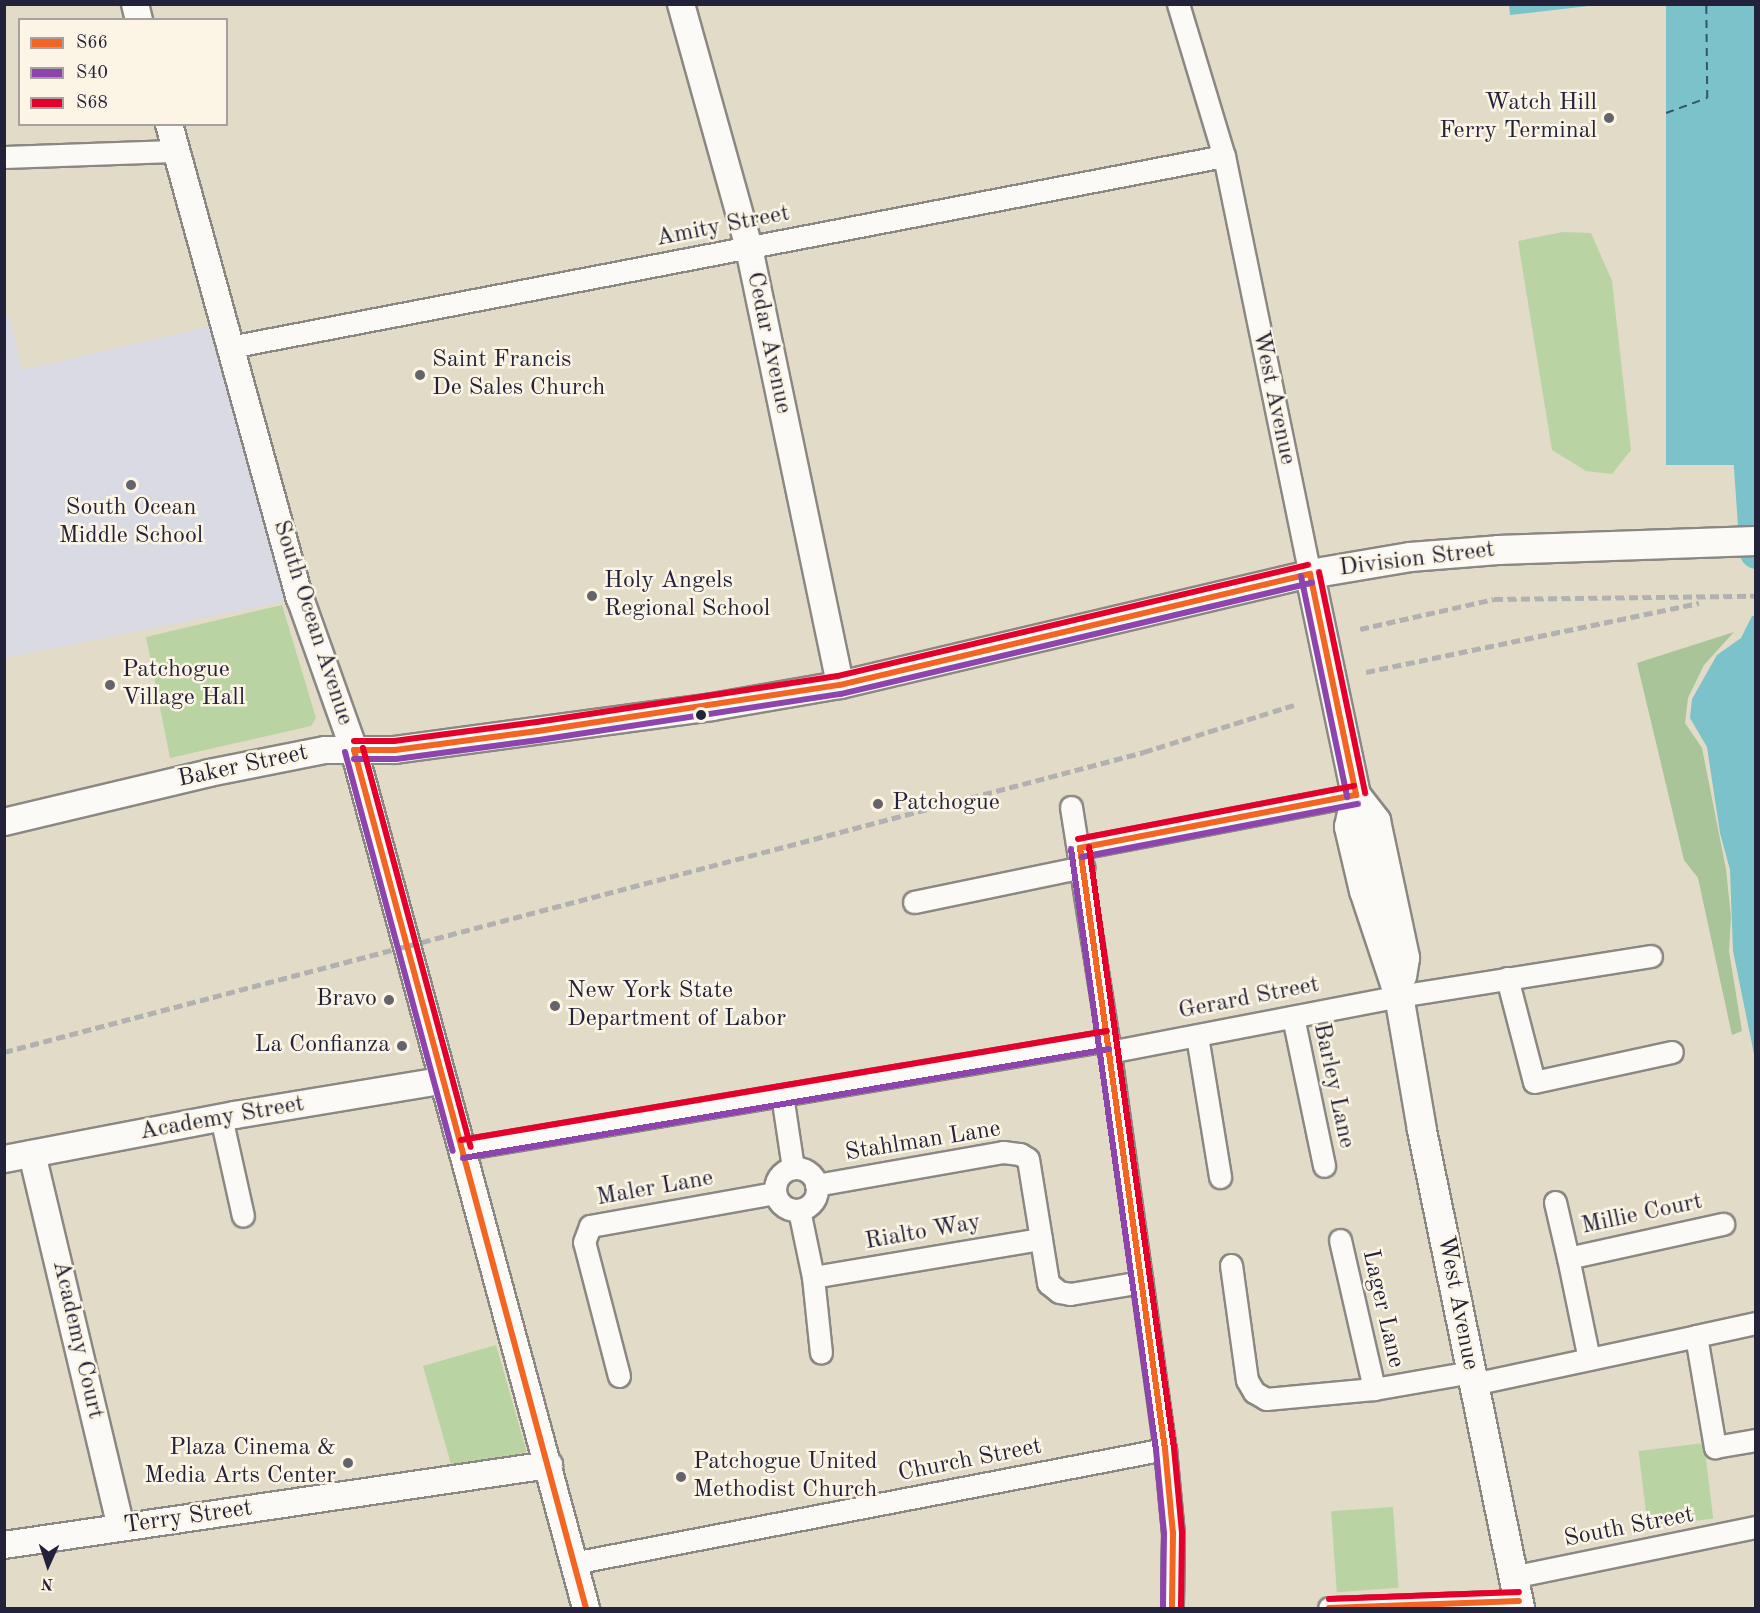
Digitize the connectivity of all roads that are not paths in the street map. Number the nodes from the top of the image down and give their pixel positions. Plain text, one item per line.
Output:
1 (681, 4) edge
2 (1178, 4) edge
3 (170, 126) edge
4 (177, 151) junction
5 (1224, 156) junction
6 (4, 157) edge
7 (749, 248) junction
8 (230, 347) junction
9 (1745, 541) edge
10 (1310, 574) junction
11 (840, 685) junction
12 (354, 750) junction
13 (1356, 795) junction
14 (1071, 807) dead end
15 (4, 822) edge
16 (1081, 858) junction
17 (914, 902) dead end
18 (1651, 956) dead end
19 (1507, 978) junction
20 (1399, 996) junction
21 (1293, 1017) junction
22 (1197, 1036) junction
23 (1109, 1046) junction
24 (1672, 1052) dead end
25 (441, 1081) junction
26 (782, 1095) junction
27 (221, 1117) junction
28 (462, 1149) junction
29 (32, 1154) junction
30 (4, 1159) edge
31 (1324, 1166) dead end
32 (793, 1168) junction
33 (1220, 1177) dead end
34 (816, 1185) junction
35 (775, 1193) junction
36 (1555, 1202) dead end
37 (799, 1210) junction
38 (243, 1215) dead end
39 (1723, 1224) dead end
40 (1041, 1239) junction
41 (1340, 1240) dead end
42 (1568, 1258) junction
43 (1231, 1265) dead end
44 (813, 1277) junction
45 (1142, 1282) junction
46 (1755, 1323) edge
47 (1696, 1336) junction
48 (821, 1353) dead end
49 (1589, 1359) junction
50 (619, 1376) dead end
51 (1472, 1378) junction
52 (1374, 1389) junction
53 (1755, 1440) edge
54 (1165, 1449) junction
55 (549, 1465) junction
56 (121, 1527) junction
57 (1755, 1527) edge
58 (4, 1545) edge
59 (573, 1563) junction
60 (1517, 1595) edge
61 (586, 1608) edge
62 (1173, 1608) edge
63 (1329, 1608) edge

1 - 7 street, Cedar Avenue
2 - 5 street, West Avenue
3 - 4 street, South Ocean Avenue
4 - 6 street
4 - 8 street, South Ocean Avenue
5 - 7 street, Amity Street
5 - 10 street, West Avenue
7 - 8 street, Amity Street
7 - 11 street, Cedar Avenue
8 - 12 street, South Ocean Avenue
9 - 10 main road, Division Street
10 - 11 street, Division Street
10 - 13 main road, West Avenue
11 - 12 street, Baker Street
12 - 15 street, Baker Street
12 - 25 street, South Ocean Avenue
13 - 16 street
13 - 20 main road, West Avenue
14 - 16 street
16 - 17 street
16 - 23 street
18 - 19 street, Gerard Street
19 - 20 street, Gerard Street
19 - 24 street
20 - 21 street, Gerard Street
20 - 51 main road, West Avenue
21 - 22 street, Gerard Street
21 - 31 street, Barley Lane
22 - 23 street, Gerard Street
22 - 33 street
23 - 26 street, Gerard Street
23 - 45 street
25 - 27 street, Academy Street
25 - 28 street, South Ocean Avenue
26 - 28 street, Gerard Street
26 - 32 street
27 - 29 street, Academy Street
27 - 38 street
28 - 55 street, South Ocean Avenue
29 - 30 street, Academy Street
29 - 56 street, Academy Court
32 - 34 street
32 - 35 street
34 - 37 street
34 - 40 street, Stahlman Lane
35 - 37 street
35 - 50 street, Maler Lane
36 - 42 street
37 - 44 street
39 - 42 street, Millie Court
40 - 44 street, Rialto Way
40 - 45 street, Stahlman Lane
41 - 52 street, Lager Lane
42 - 49 street, Millie Court
43 - 52 street, Lager Lane
44 - 48 street
45 - 54 street
46 - 47 street
47 - 49 street
47 - 53 street
49 - 51 street
51 - 52 street, Lager Lane
51 - 60 main road, West Avenue
54 - 59 street, Church Street
54 - 62 street
55 - 56 street, Terry Street
55 - 59 street, South Ocean Avenue
56 - 58 street, Terry Street
57 - 60 street, South Street
59 - 61 street, South Ocean Avenue
60 - 63 street, South Street

